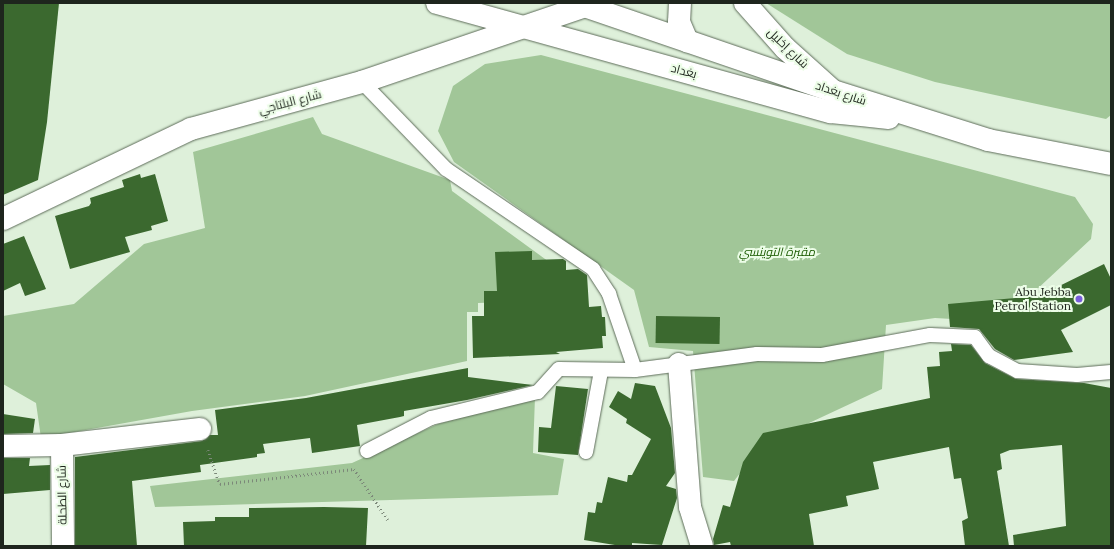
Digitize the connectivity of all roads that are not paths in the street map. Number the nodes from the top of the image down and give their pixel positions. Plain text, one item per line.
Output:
1 (437, 3) edge
2 (680, 3) edge
3 (745, 3) edge
4 (585, 4) edge
5 (522, 27) junction
6 (687, 41) junction
7 (362, 82) junction
8 (833, 91) junction
9 (934, 123) junction
10 (1111, 164) edge
11 (3, 219) edge
12 (679, 364) junction
13 (635, 370) junction
14 (601, 371) junction
15 (1111, 372) edge
16 (200, 429) road end
17 (62, 445) junction
18 (3, 446) edge
19 (367, 451) dead end
20 (586, 452) dead end
21 (63, 546) edge
22 (702, 546) edge

1 - 5 street, بغداد
2 - 6 street
3 - 8 street, شارع إخليل
4 - 5 street, شارع البلتاجي
4 - 6 street, شارع بغداد
5 - 7 street, شارع البلتاجي
5 - 9 street, بغداد
6 - 8 street, شارع بغداد
7 - 11 street, شارع البلتاجي
7 - 13 lane
8 - 9 street, شارع بغداد
9 - 10 street, شارع بغداد
12 - 13 lane
12 - 15 lane
12 - 22 street
13 - 14 lane
14 - 19 lane
14 - 20 lane
16 - 17 street
17 - 18 street
17 - 21 street, شارع الطحلة

